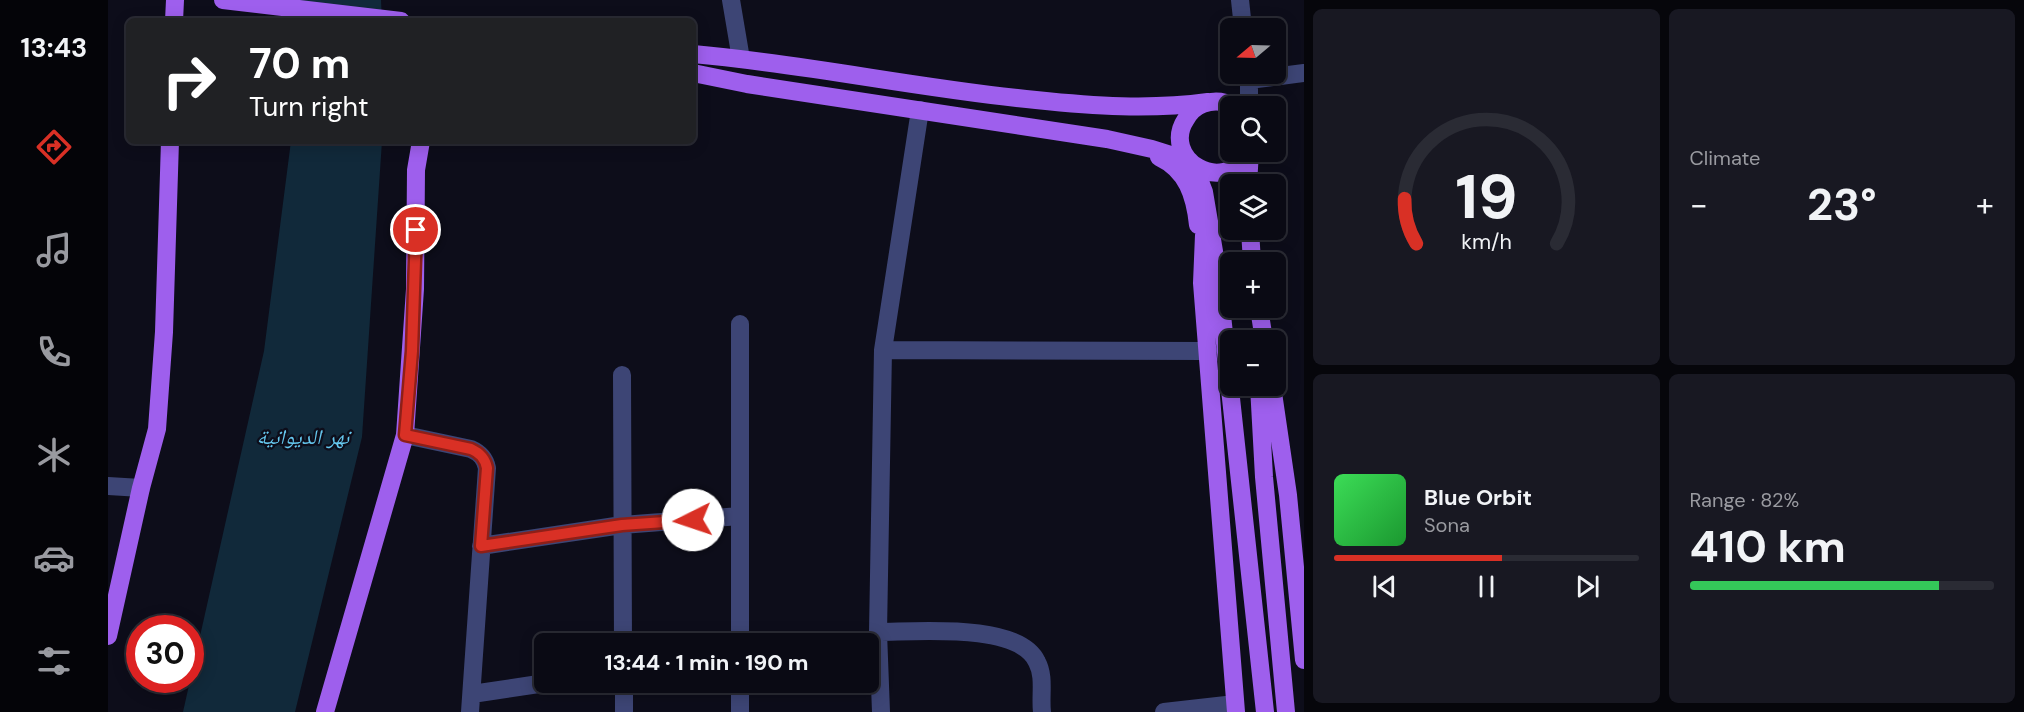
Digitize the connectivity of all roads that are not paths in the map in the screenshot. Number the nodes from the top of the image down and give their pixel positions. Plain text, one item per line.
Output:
1 (175, 0) edge
2 (731, 0) edge
3 (1240, 0) edge
4 (230, 1) edge
5 (174, 18) edge
6 (375, 18) edge
7 (1242, 18) edge
8 (696, 54) edge
9 (741, 58) junction
10 (1304, 73) edge
11 (1286, 74) edge
12 (696, 75) edge
13 (1220, 101) edge
14 (1208, 102) junction
15 (920, 111) junction
16 (170, 144) edge
17 (420, 144) edge
18 (1130, 144) junction
19 (1240, 162) edge
20 (1192, 163) junction
21 (1206, 200) junction
22 (1202, 283) junction
23 (740, 324) dead end
24 (883, 350) junction
25 (1208, 351) junction
26 (621, 375) dead end
27 (1260, 396) edge
28 (1273, 396) edge
29 (405, 435) junction
30 (108, 486) edge
31 (141, 488) junction
32 (740, 516) junction
33 (622, 525) junction
34 (481, 546) junction
35 (1298, 546) edge
36 (623, 633) edge
37 (740, 633) edge
38 (875, 633) edge
39 (108, 636) edge
40 (879, 642) edge
41 (1304, 660) edge
42 (534, 687) edge
43 (879, 689) edge
44 (624, 693) edge
45 (740, 693) edge
46 (471, 703) edge
47 (1235, 708) edge
48 (325, 712) edge
49 (624, 712) edge
50 (740, 712) edge
51 (881, 712) edge
52 (1042, 712) edge
53 (1164, 712) edge
54 (1265, 712) edge
55 (1286, 712) edge

1 - 5 main road
2 - 9 street
3 - 7 street
4 - 6 main road
8 - 9 main road
9 - 14 main road
10 - 11 street
12 - 15 main road
13 - 14 main road
14 - 20 main road
15 - 18 main road
15 - 24 street
16 - 31 main road
17 - 29 main road
18 - 20 main road
18 - 22 main road
19 - 20 main road
20 - 21 main road
21 - 22 main road
21 - 54 main road
22 - 25 main road
23 - 32 street
24 - 25 street
24 - 38 street
25 - 47 main road
26 - 33 street
27 - 55 main road
28 - 35 main road
29 - 34 street
29 - 48 main road
30 - 31 street
31 - 39 main road
32 - 33 street
32 - 37 street
33 - 34 street
33 - 36 street
34 - 46 street
35 - 41 main road
40 - 52 street
42 - 46 street
43 - 51 street
44 - 49 street
45 - 50 street
47 - 53 street

